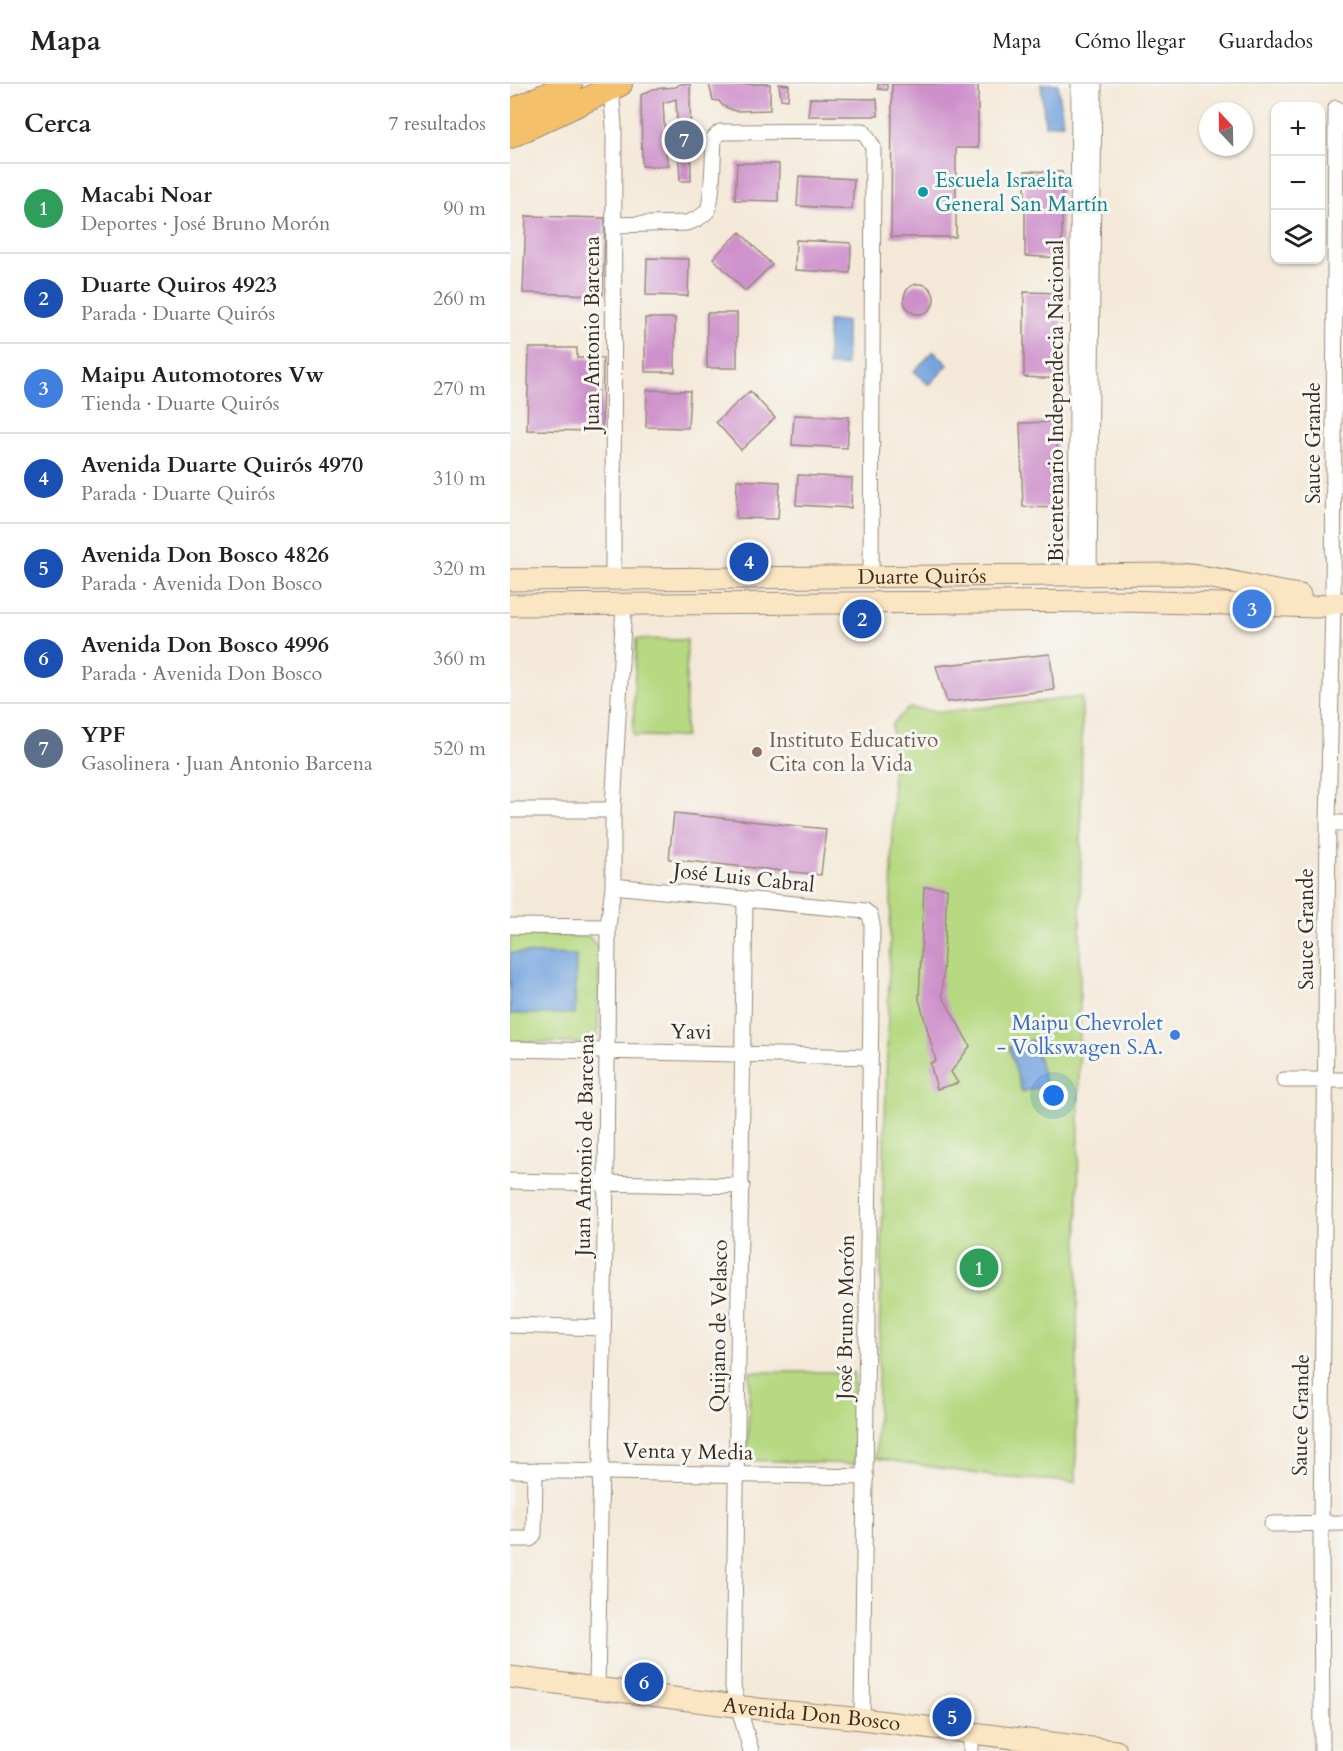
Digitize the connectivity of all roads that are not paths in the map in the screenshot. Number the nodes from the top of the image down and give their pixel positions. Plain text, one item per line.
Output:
1 (570, 84) edge
2 (1079, 84) edge
3 (1094, 84) edge
4 (616, 86) edge
5 (1079, 106) junction
6 (1340, 108) edge
7 (510, 112) edge
8 (510, 136) edge
9 (1094, 154) junction
10 (613, 225) junction
11 (1082, 575) junction
12 (871, 577) junction
13 (613, 579) junction
14 (510, 580) edge
15 (1338, 603) edge
16 (510, 605) edge
17 (624, 605) junction
18 (510, 810) edge
19 (613, 810) junction
20 (1335, 823) edge
21 (613, 886) junction
22 (745, 900) junction
23 (870, 915) joint
24 (510, 926) edge
25 (608, 927) junction
26 (510, 1049) edge
27 (607, 1051) junction
28 (743, 1054) junction
29 (870, 1057) junction
30 (1284, 1080) dead end
31 (1326, 1080) junction
32 (1343, 1080) edge
33 (510, 1181) edge
34 (606, 1182) junction
35 (742, 1186) junction
36 (510, 1325) edge
37 (602, 1328) junction
38 (510, 1470) edge
39 (535, 1470) junction
40 (600, 1472) junction
41 (737, 1474) junction
42 (866, 1477) junction
43 (1321, 1523) junction
44 (1272, 1524) dead end
45 (1343, 1524) edge
46 (510, 1539) edge
47 (510, 1677) edge
48 (597, 1687) junction
49 (737, 1705) junction
50 (862, 1719) junction
51 (971, 1743) edge
52 (751, 1751) edge
53 (1116, 1751) edge
54 (1322, 1751) edge

1 - 7 main road
2 - 5 street, Bicentenario Independecia Nacional
3 - 9 street, Bicentenario Independecia Nacional
4 - 8 main road
4 - 10 street, Juan Antonio Barcena
5 - 9 street
5 - 11 street, Bicentenario Independecia Nacional
6 - 15 street, Sauce Grande
9 - 11 street, Bicentenario Independecia Nacional
10 - 12 street
10 - 13 street, Juan Antonio Barcena
11 - 12 main road, Duarte Quirós
11 - 15 main road, Duarte Quirós
12 - 13 main road, Duarte Quirós
13 - 14 main road, Duarte Quirós
15 - 17 main road, Duarte Quirós
15 - 20 street, Sauce Grande
16 - 17 main road, Duarte Quirós
17 - 19 street, Juan Antonio de Barcena
18 - 19 street
19 - 21 street, Juan Antonio de Barcena
20 - 31 street, Sauce Grande
21 - 22 street, José Luis Cabral
21 - 25 street, Juan Antonio de Barcena
22 - 23 street, José Luis Cabral
22 - 28 street, Quijano de Velasco
23 - 29 street, José Bruno Morón
24 - 25 street
25 - 27 street, Juan Antonio de Barcena
26 - 27 street, Yavi
27 - 28 street, Yavi
27 - 34 street, Juan Antonio de Barcena
28 - 29 street, Yavi
28 - 35 street, Quijano de Velasco
29 - 42 street, José Bruno Morón
30 - 31 street
31 - 32 street
31 - 43 street, Sauce Grande
33 - 34 street
34 - 35 street
34 - 37 street, Juan Antonio de Barcena
35 - 41 street, Quijano de Velasco
36 - 37 street
37 - 40 street, Juan Antonio de Barcena
38 - 39 street, Venta y Media
39 - 40 street, Venta y Media
39 - 46 street
40 - 41 street, Venta y Media
40 - 48 street, Juan Antonio de Barcena
41 - 42 street, Venta y Media
41 - 49 street, Quijano de Velasco
42 - 50 street, José Bruno Morón
43 - 44 street
43 - 45 street
43 - 54 street, Sauce Grande
47 - 48 main road, Avenida Don Bosco
48 - 49 main road, Avenida Don Bosco
49 - 50 main road, Avenida Don Bosco
49 - 52 street, Quijano de Velasco
50 - 51 main road, Avenida Don Bosco
51 - 53 main road, Avenida Don Bosco

